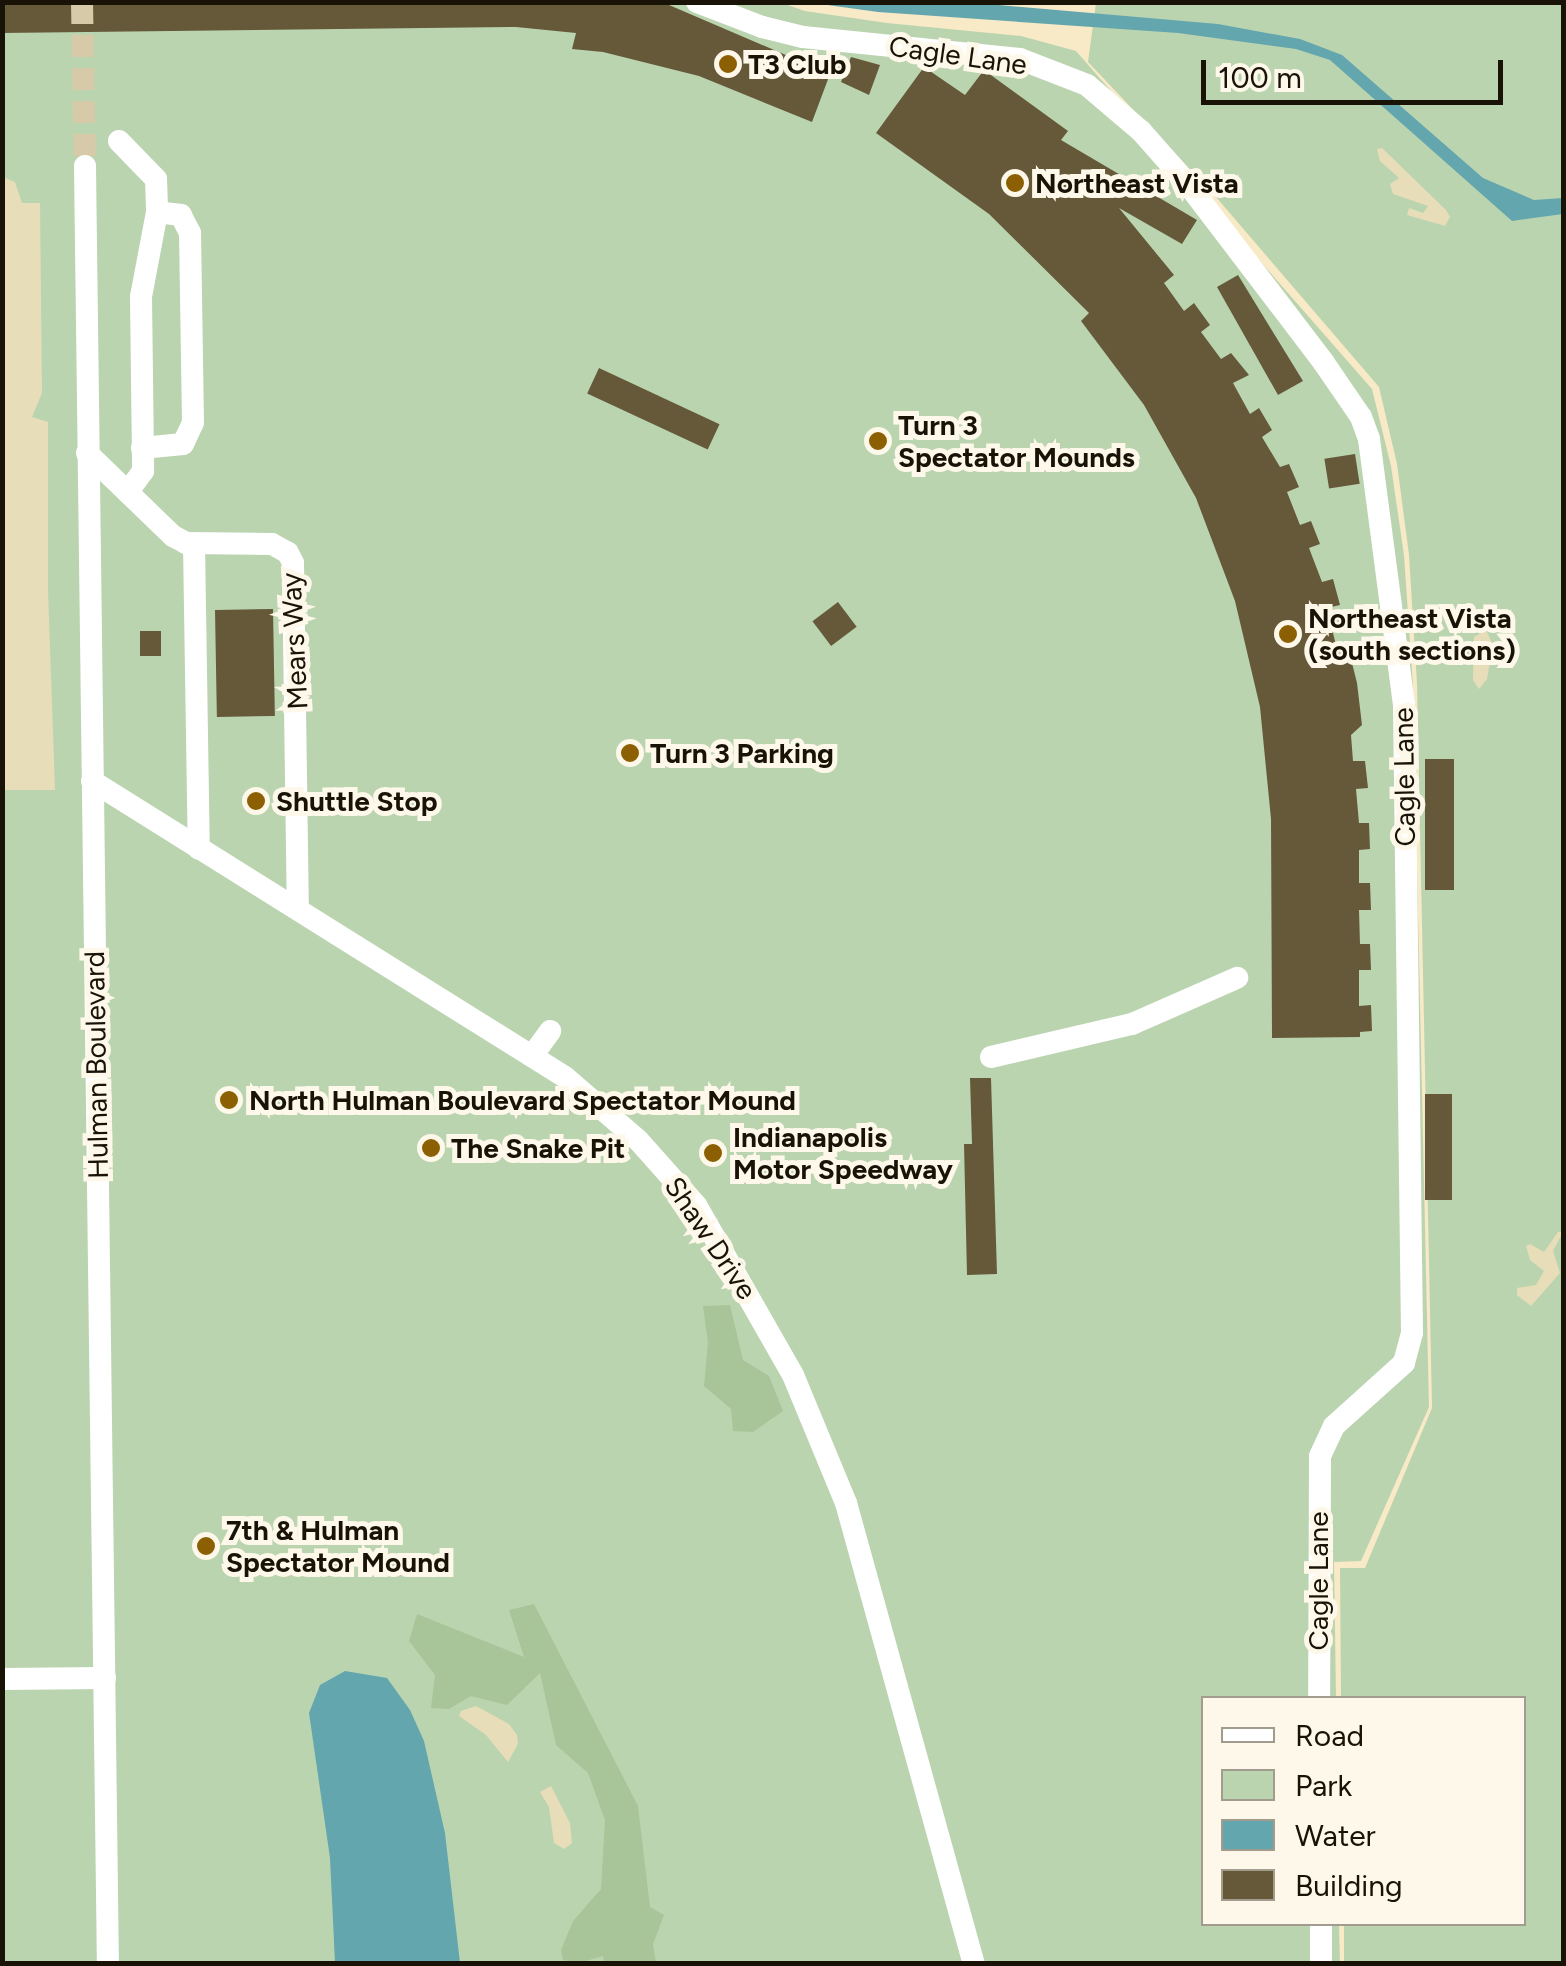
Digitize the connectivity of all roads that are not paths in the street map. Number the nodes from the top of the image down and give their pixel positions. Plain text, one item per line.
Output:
1 (697, 2) edge
2 (119, 142) dead end
3 (85, 166) tunnel mouth
4 (157, 212) junction
5 (142, 448) junction
6 (87, 453) junction
7 (128, 492) junction
8 (194, 544) junction
9 (92, 782) junction
10 (199, 848) junction
11 (298, 908) junction
12 (1237, 978) dead end
13 (550, 1031) dead end
14 (532, 1056) junction
15 (991, 1056) dead end
16 (104, 1678) junction
17 (2, 1679) edge
18 (1319, 1696) edge
19 (1321, 1926) edge
20 (108, 1964) edge
21 (974, 1964) edge
22 (1321, 1964) edge

1 - 18 street, Cagle Lane
2 - 4 street
3 - 6 street, Hulman Boulevard
4 - 5 street
4 - 5 street
5 - 7 street
6 - 7 street
6 - 9 street, Hulman Boulevard
7 - 8 street
8 - 10 street
8 - 11 street, Mears Way
9 - 10 street, Shaw Drive
9 - 16 street, Hulman Boulevard
10 - 11 street, Shaw Drive
11 - 14 street, Shaw Drive
12 - 15 street
13 - 14 street
14 - 21 street, Shaw Drive
16 - 17 street
16 - 20 street, Hulman Boulevard
19 - 22 street

